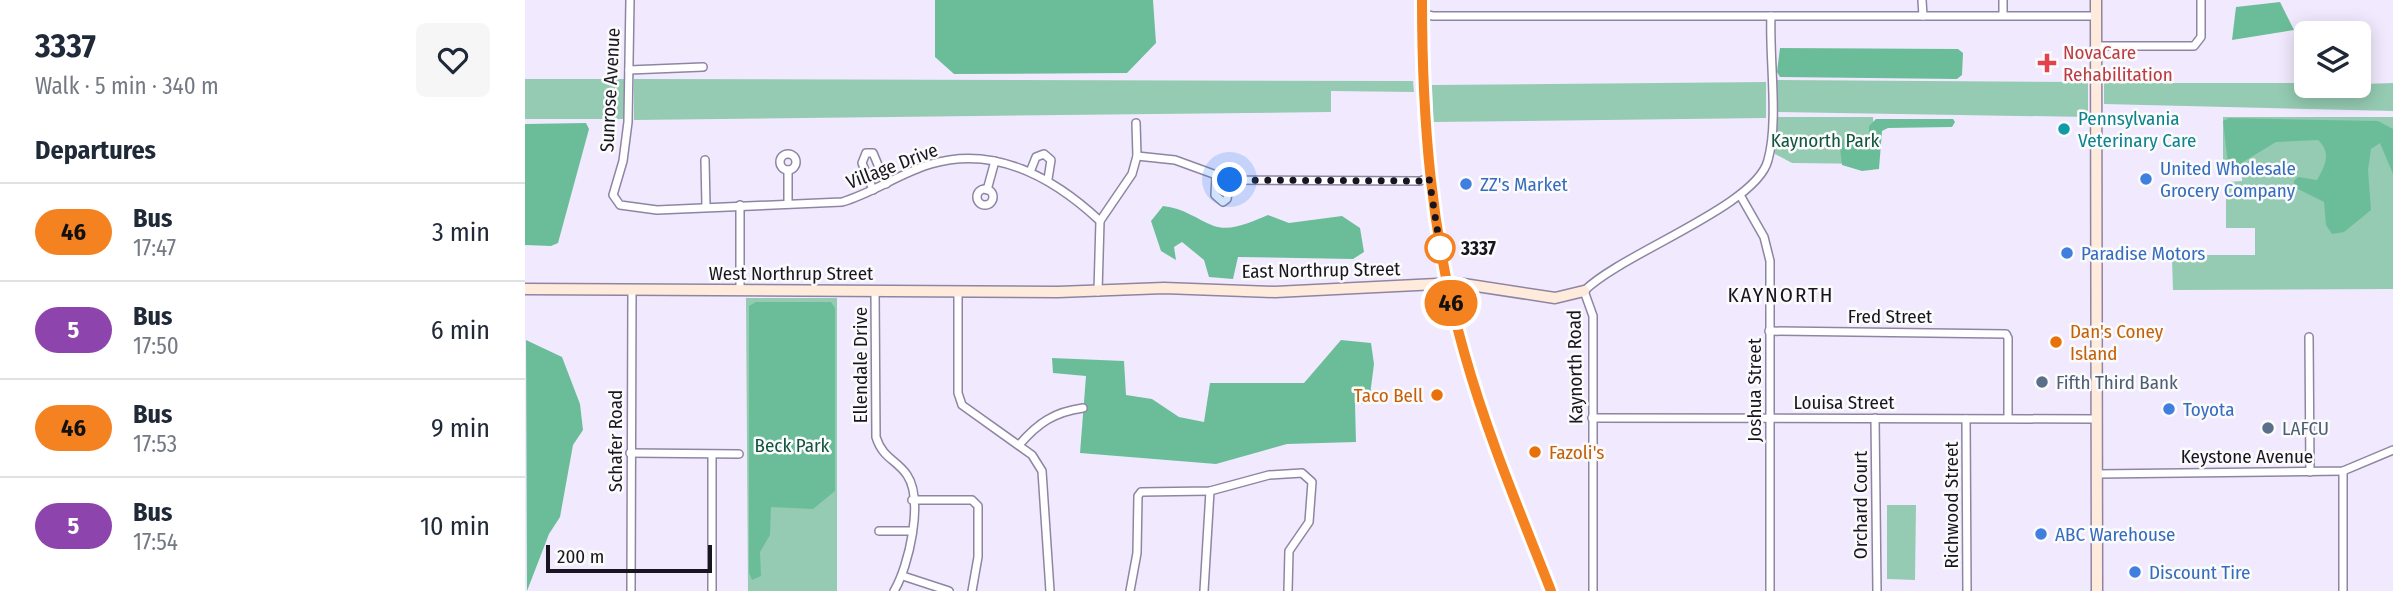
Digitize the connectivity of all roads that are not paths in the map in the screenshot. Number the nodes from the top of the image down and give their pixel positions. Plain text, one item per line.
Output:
1 (630, 0) edge
2 (1422, 0) edge
3 (1923, 0) edge
4 (2003, 0) edge
5 (2096, 0) edge
6 (2201, 0) edge
7 (1422, 13) junction
8 (2003, 15) junction
9 (1771, 16) junction
10 (1923, 16) junction
11 (2096, 16) junction
12 (2096, 46) junction
13 (703, 67) dead end
14 (629, 70) junction
15 (1136, 123) dead end
16 (1137, 156) junction
17 (705, 160) dead end
18 (995, 161) junction
19 (787, 170) dead end
20 (1030, 172) junction
21 (1216, 176) junction
22 (1429, 178) junction
23 (1048, 179) junction
24 (1230, 180) junction
25 (886, 184) junction
26 (873, 190) junction
27 (987, 190) dead end
28 (1740, 195) junction
29 (788, 204) junction
30 (740, 205) junction
31 (706, 206) junction
32 (635, 208) joint
33 (1100, 221) junction
34 (1447, 284) junction
35 (525, 289) edge
36 (632, 290) junction
37 (740, 290) junction
38 (875, 290) junction
39 (958, 291) junction
40 (1584, 291) junction
41 (1058, 292) joint
42 (1098, 292) junction
43 (1769, 331) junction
44 (2309, 337) dead end
45 (1083, 408) dead end
46 (1770, 417) junction
47 (1592, 418) junction
48 (1875, 418) junction
49 (2008, 418) junction
50 (1966, 419) junction
51 (2097, 419) junction
52 (1019, 445) junction
53 (2393, 450) edge
54 (631, 453) junction
55 (739, 454) dead end
56 (712, 455) junction
57 (2343, 471) junction
58 (2309, 472) junction
59 (2097, 474) junction
60 (1210, 491) junction
61 (912, 500) junction
62 (879, 531) dead end
63 (912, 531) junction
64 (903, 576) junction
65 (631, 591) edge
66 (712, 591) edge
67 (894, 591) edge
68 (949, 591) edge
69 (972, 591) edge
70 (1050, 591) edge
71 (1130, 591) edge
72 (1204, 591) edge
73 (1288, 591) edge
74 (1551, 591) edge
75 (1593, 591) edge
76 (1770, 591) edge
77 (1877, 591) edge
78 (1967, 591) edge
79 (2097, 591) edge
80 (2343, 591) edge

1 - 14 street, Sunrose Avenue
2 - 7 main road
3 - 10 street
4 - 8 street
5 - 11 street
6 - 12 street
7 - 9 street
7 - 22 main road
8 - 10 street
8 - 11 street
9 - 10 street
9 - 28 street, Kaynorth Road
11 - 12 street
12 - 51 street
13 - 14 street
14 - 32 street, Sunrose Avenue
15 - 16 street
16 - 21 street
16 - 33 street
17 - 31 street
18 - 20 street, Village Drive
18 - 25 street, Village Drive
18 - 27 street
19 - 29 street
20 - 23 street, Village Drive
20 - 23 street
21 - 24 street
21 - 24 street
22 - 24 street
22 - 34 main road
23 - 33 street, Village Drive
25 - 26 street, Village Drive
25 - 26 street
26 - 29 street, Village Drive
28 - 40 street, Kaynorth Road
28 - 43 street, Joshua Street
29 - 30 street, Village Drive
30 - 31 street, Village Drive
30 - 37 street
31 - 32 street, Village Drive
33 - 42 street
34 - 40 street, East Northrup Street
34 - 42 street, East Northrup Street
34 - 74 main road
35 - 36 street, West Northrup Street
36 - 37 street, West Northrup Street
36 - 54 street, Schafer Road
37 - 38 street, West Northrup Street
38 - 39 street, West Northrup Street
38 - 61 street, Ellendale Drive
39 - 41 street, West Northrup Street
39 - 52 street
40 - 47 street, Kaynorth Road
41 - 42 street, East Northrup Street
43 - 46 street, Joshua Street
43 - 49 street, Fred Street
44 - 58 street
45 - 52 street
46 - 47 street, Louisa Street
46 - 48 street, Louisa Street
46 - 76 street, Joshua Street
47 - 75 street, Kaynorth Road
48 - 50 street, Louisa Street
48 - 77 street, Orchard Court
49 - 50 street, Louisa Street
49 - 51 street, Louisa Street
50 - 78 street, Richwood Street
51 - 59 street
52 - 70 street
53 - 57 street, Keystone Avenue
54 - 56 street
54 - 65 street, Schafer Road
55 - 56 street
56 - 66 street
57 - 58 street, Keystone Avenue
57 - 80 street
58 - 59 street, Keystone Avenue
59 - 79 street
60 - 71 street
60 - 72 street
60 - 73 street
61 - 63 street, Ellendale Drive
61 - 69 street
62 - 63 street
63 - 64 street, Ellendale Drive
64 - 67 street, Ellendale Drive
64 - 68 street

